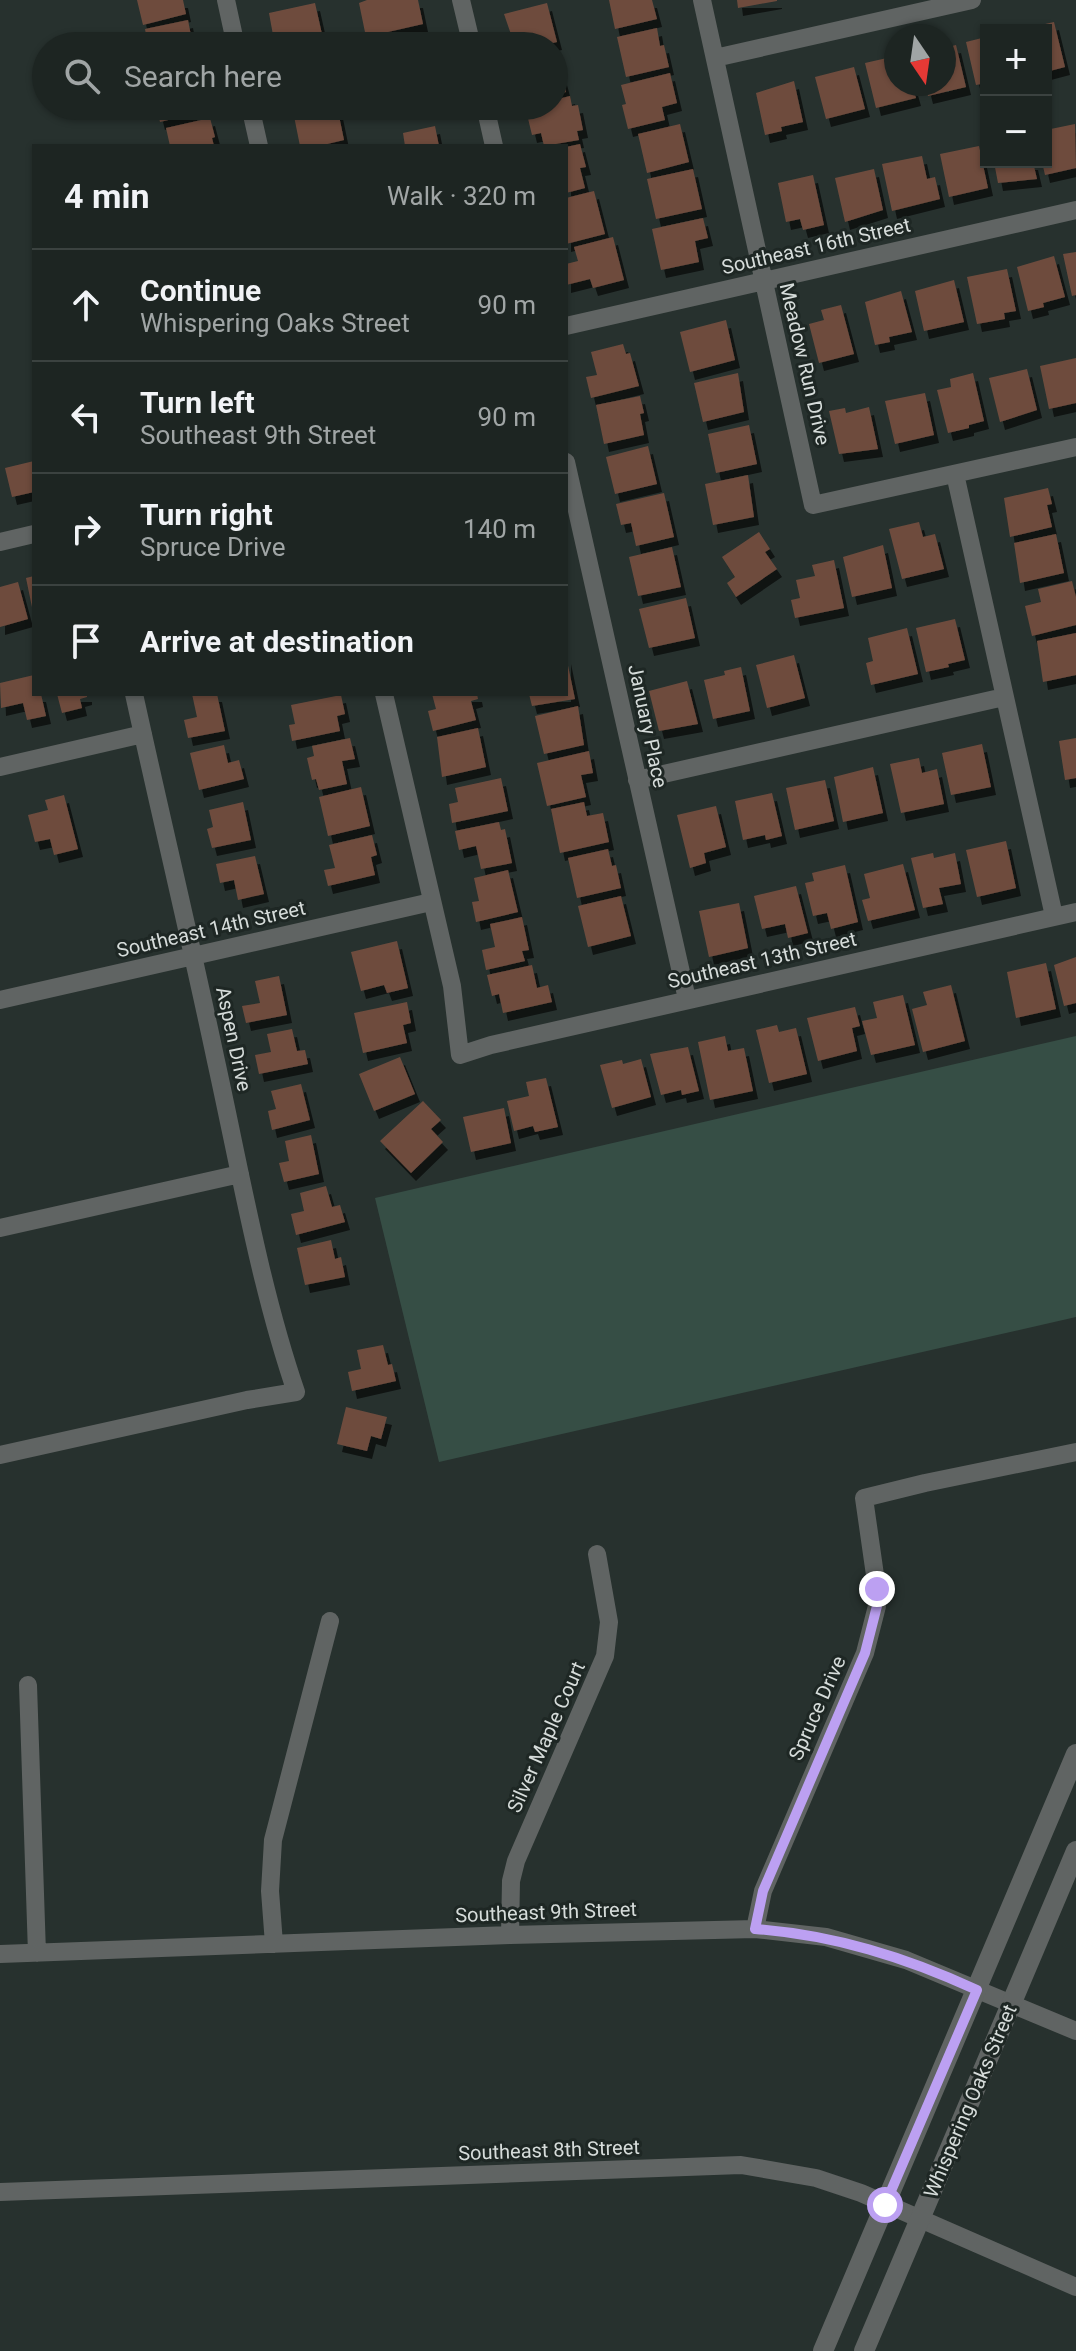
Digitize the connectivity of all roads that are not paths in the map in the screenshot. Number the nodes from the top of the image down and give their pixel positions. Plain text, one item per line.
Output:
1 (226, 0) edge
2 (461, 0) edge
3 (702, 0) edge
4 (972, 0) edge
5 (233, 32) edge
6 (469, 32) edge
7 (715, 58) junction
8 (253, 120) edge
9 (488, 120) edge
10 (259, 144) edge
11 (494, 144) edge
12 (1076, 210) edge
13 (764, 280) junction
14 (568, 326) edge
15 (1076, 447) edge
16 (568, 471) edge
17 (955, 474) junction
18 (32, 534) edge
19 (0, 542) edge
20 (134, 696) edge
21 (384, 696) edge
22 (1004, 697) junction
23 (143, 734) junction
24 (0, 767) edge
25 (637, 780) junction
26 (431, 902) junction
27 (1076, 912) edge
28 (1054, 916) junction
29 (194, 955) junction
30 (687, 999) junction
31 (0, 1000) edge
32 (240, 1174) junction
33 (0, 1228) edge
34 (1076, 1452) edge
35 (0, 1455) edge
36 (597, 1554) dead end
37 (330, 1621) dead end
38 (28, 1685) dead end
39 (1074, 1765) edge
40 (1076, 1851) edge
41 (755, 1929) junction
42 (510, 1935) junction
43 (274, 1944) junction
44 (37, 1953) junction
45 (0, 1954) edge
46 (977, 1990) junction
47 (1010, 2004) junction
48 (1076, 2031) edge
49 (0, 2192) edge
50 (885, 2205) junction
51 (919, 2220) junction
52 (1076, 2287) edge
53 (823, 2351) edge
54 (864, 2351) edge

1 - 5 street
2 - 6 street
3 - 7 street, Meadow Run Drive
4 - 7 street
7 - 13 street, Meadow Run Drive
8 - 10 street
9 - 11 street
12 - 13 street, Southeast 16th Street
13 - 14 street, Southeast 16th Street
13 - 17 street, Meadow Run Drive
15 - 17 street
16 - 25 street, January Place
17 - 22 street
18 - 19 street
20 - 23 street, Aspen Drive
21 - 26 street
22 - 25 street
22 - 28 street
23 - 24 street
23 - 29 street, Aspen Drive
25 - 30 street, January Place
26 - 29 street, Southeast 14th Street
26 - 30 street, Southeast 13th Street
27 - 28 street, Southeast 13th Street
28 - 30 street, Southeast 13th Street
29 - 31 street, Southeast 14th Street
29 - 32 street, Aspen Drive
32 - 33 street
32 - 35 street, Aspen Drive
34 - 41 street, Spruce Drive
36 - 42 street, Silver Maple Court
37 - 43 street
38 - 44 street
39 - 46 street, Whispering Oaks Street
40 - 47 street, Whispering Oaks Street
41 - 42 street, Southeast 9th Street
41 - 46 street, Southeast 9th Street
42 - 43 street, Southeast 9th Street
43 - 44 street, Southeast 9th Street
44 - 45 street, Southeast 9th Street
46 - 47 street, Southeast 9th Street
46 - 50 street, Whispering Oaks Street
47 - 48 street, Southeast 9th Street
47 - 51 street, Whispering Oaks Street
49 - 50 street, Southeast 8th Street
50 - 51 street, Southeast 8th Street
50 - 53 street, Whispering Oaks Street
51 - 52 street, Southeast 8th Street
51 - 54 street, Whispering Oaks Street

